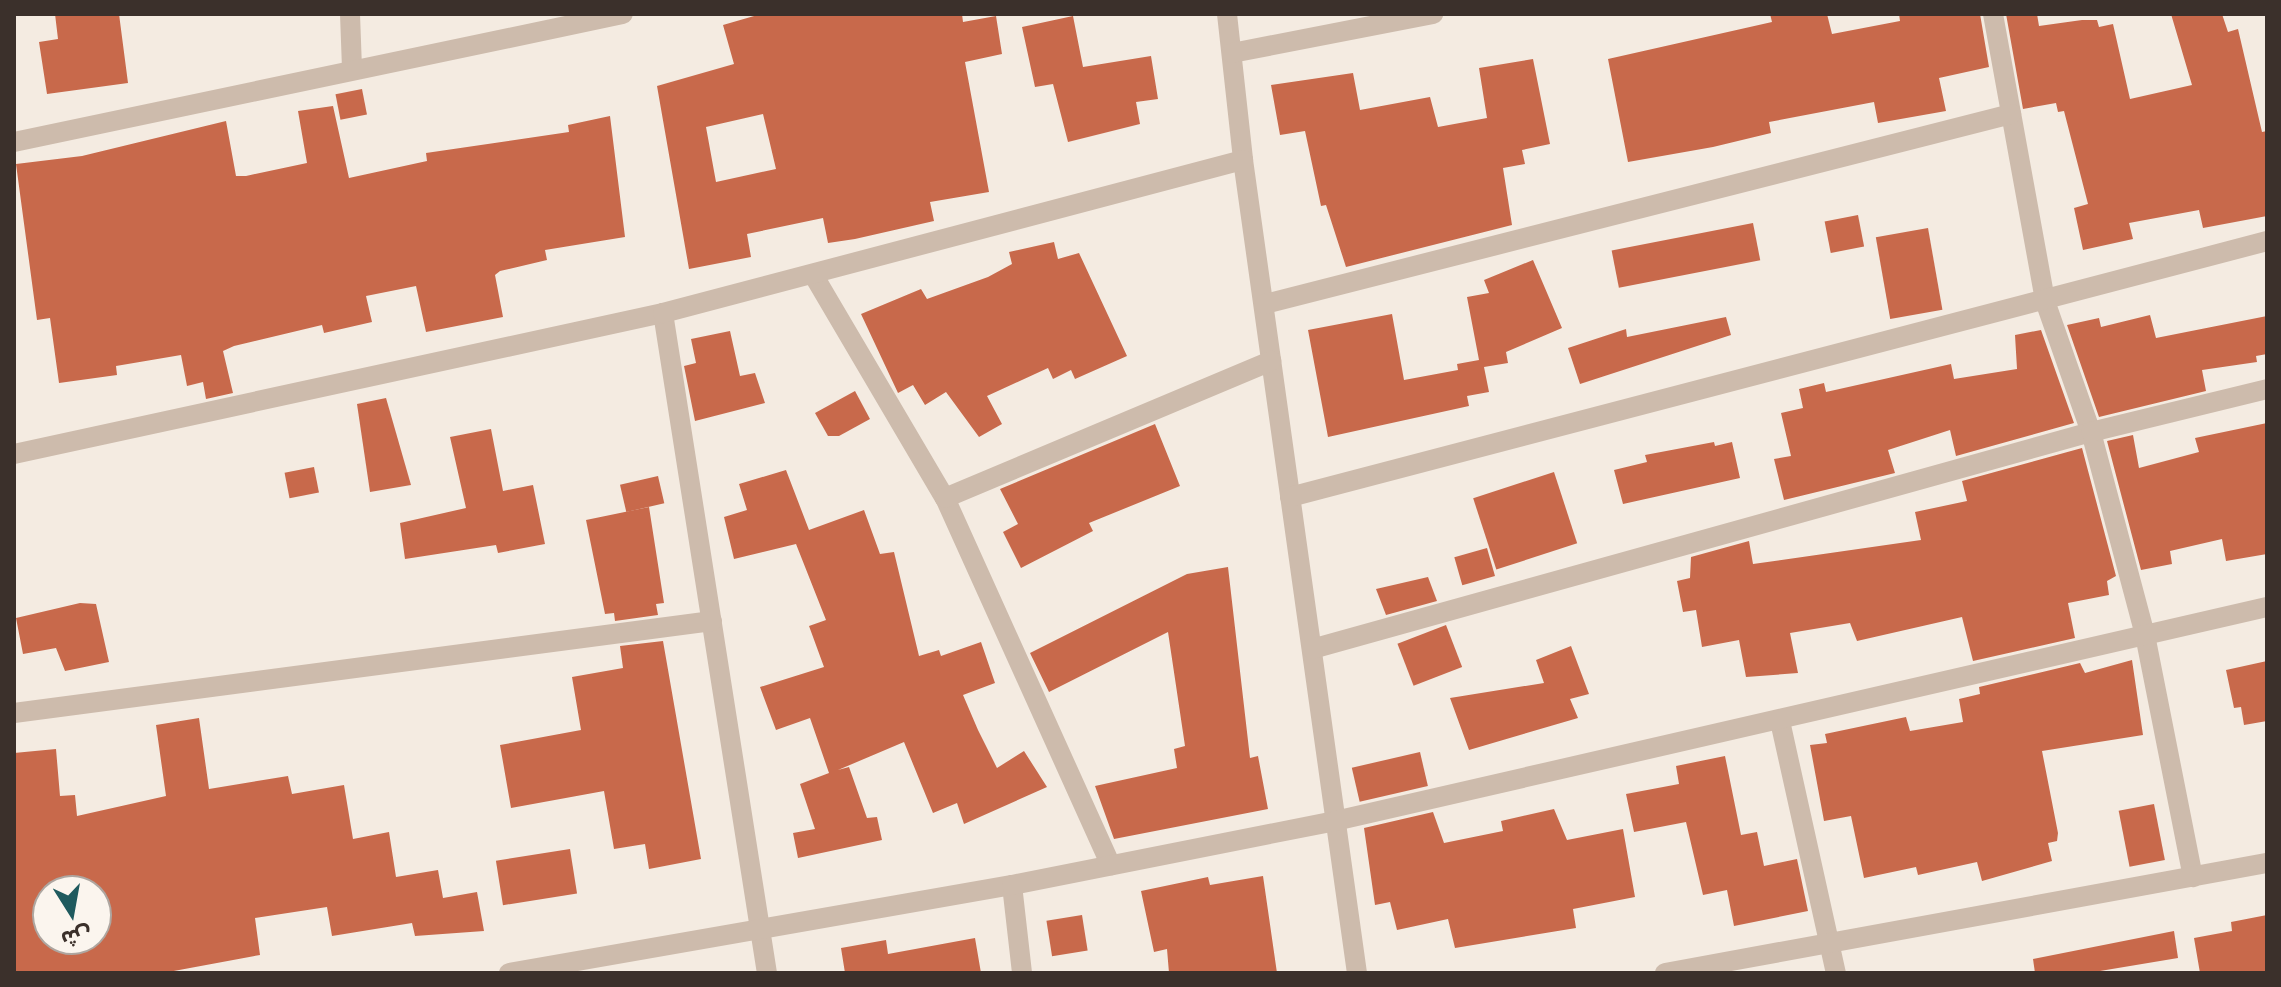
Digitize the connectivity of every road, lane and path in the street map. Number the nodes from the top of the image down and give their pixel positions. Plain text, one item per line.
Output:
1 (350, 14) edge
2 (623, 14) edge
3 (1227, 14) edge
4 (1433, 14) edge
5 (1993, 14) edge
6 (1232, 53) junction
7 (352, 69) junction
8 (2011, 114) junction
9 (14, 142) edge
10 (1243, 160) junction
11 (2267, 241) edge
12 (814, 276) junction
13 (2045, 301) junction
14 (1265, 304) junction
15 (663, 313) junction
16 (1271, 361) junction
17 (2267, 389) edge
18 (2091, 432) junction
19 (14, 454) edge
20 (1290, 497) junction
21 (945, 498) junction
22 (2267, 607) edge
23 (712, 621) junction
24 (2145, 635) junction
25 (1312, 649) junction
26 (14, 713) edge
27 (1780, 721) junction
28 (1335, 821) junction
29 (2267, 863) edge
30 (1111, 865) junction
31 (2193, 877) junction
32 (1012, 885) junction
33 (760, 931) junction
34 (1830, 943) junction
35 (509, 973) edge
36 (767, 973) edge
37 (1022, 973) edge
38 (1357, 973) edge
39 (1665, 973) edge
40 (1836, 973) edge

1 - 7 street
2 - 7 street
3 - 6 street
4 - 6 street
5 - 8 street
6 - 10 street
7 - 9 street
8 - 13 street
8 - 14 street
10 - 12 street
10 - 14 street
11 - 13 street
12 - 15 street
12 - 21 street
13 - 18 street
13 - 20 street
14 - 16 street
15 - 19 street
15 - 23 street
16 - 20 street
16 - 21 street
17 - 18 street
18 - 24 street
18 - 25 street
20 - 25 street
21 - 30 street
22 - 24 street
23 - 26 street
23 - 33 street
24 - 27 street
24 - 31 street
25 - 28 street
27 - 28 street
27 - 34 street
28 - 30 street
28 - 38 street
29 - 31 street
30 - 32 street
31 - 34 street
32 - 33 street
32 - 37 street
33 - 35 street
33 - 36 street
34 - 39 street
34 - 40 street

